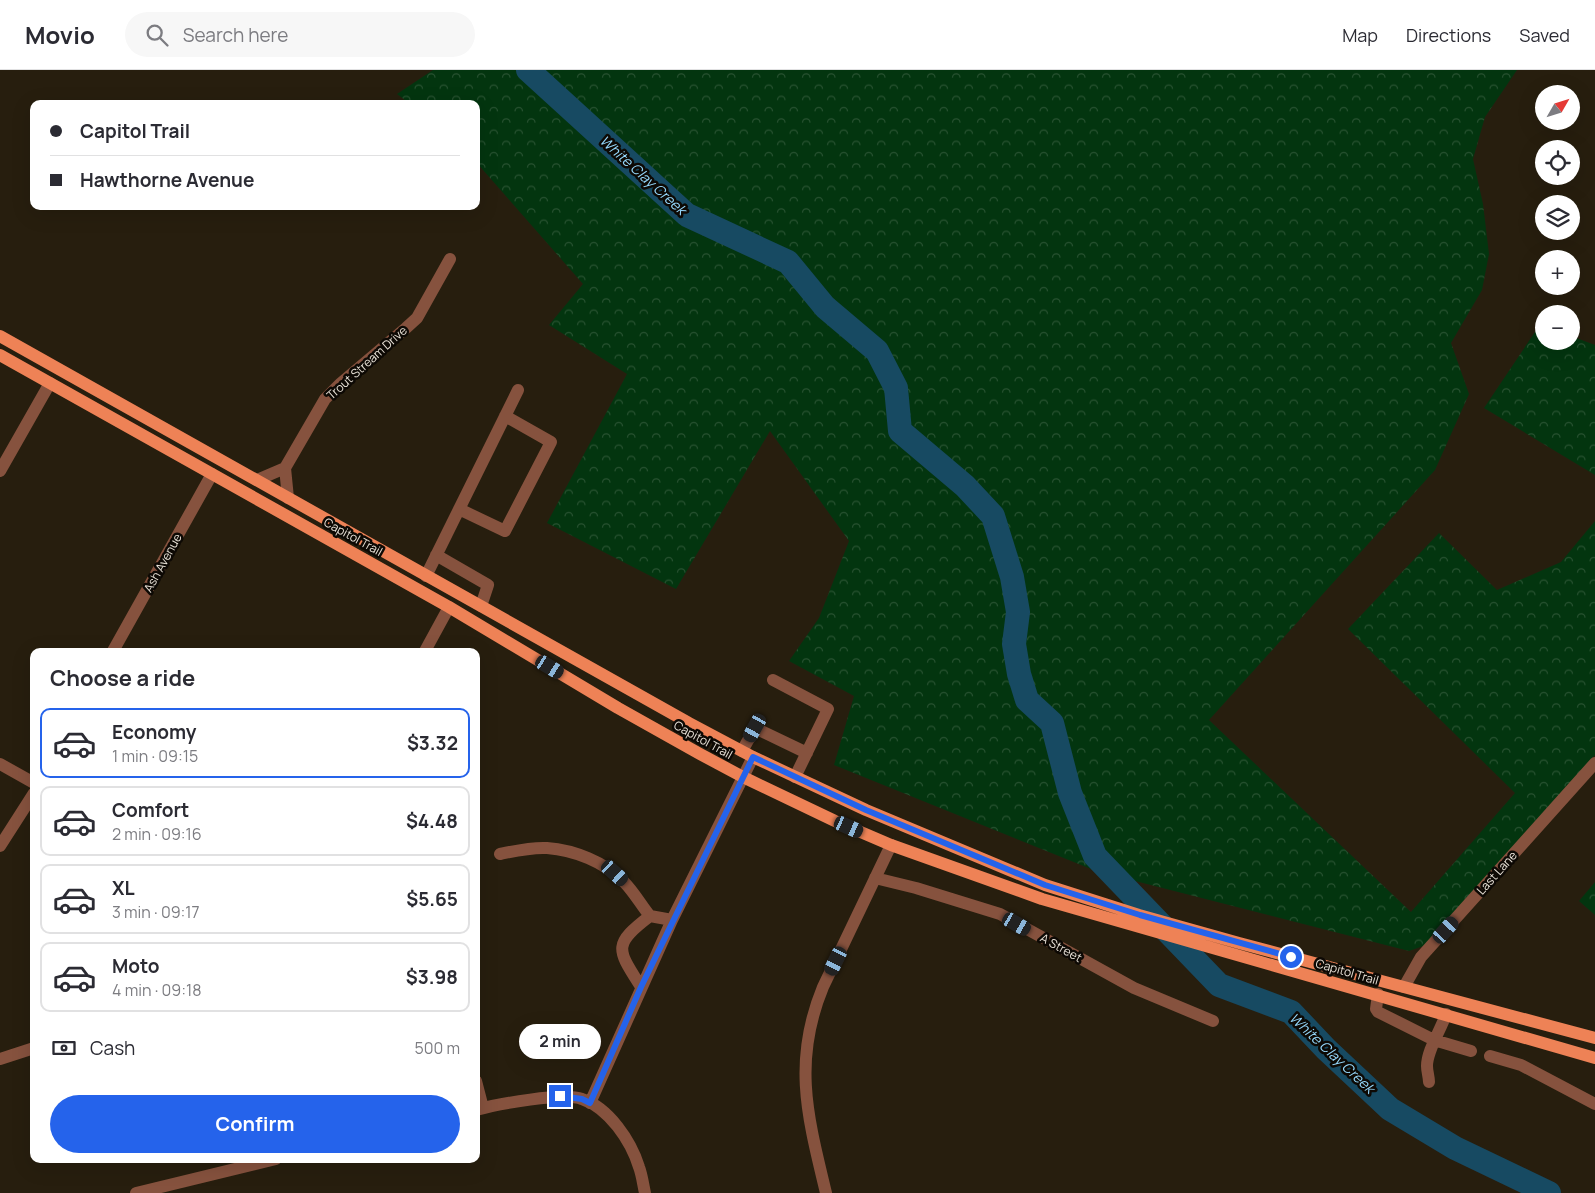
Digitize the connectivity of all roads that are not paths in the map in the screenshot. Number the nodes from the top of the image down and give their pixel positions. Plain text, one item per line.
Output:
1 (450, 260) dead end
2 (0, 336) edge
3 (0, 355) edge
4 (50, 383) junction
5 (518, 390) dead end
6 (505, 416) junction
7 (285, 468) junction
8 (0, 471) edge
9 (212, 474) junction
10 (256, 480) junction
11 (288, 498) junction
12 (459, 509) junction
13 (436, 555) junction
14 (426, 576) junction
15 (481, 606) junction
16 (449, 608) junction
17 (115, 648) edge
18 (427, 648) edge
19 (773, 680) dead end
20 (742, 750) junction
21 (807, 753) junction
22 (753, 757) junction
23 (1595, 763) edge
24 (0, 764) edge
25 (743, 777) junction
26 (795, 777) junction
27 (30, 781) edge
28 (30, 799) edge
29 (891, 845) junction
30 (0, 846) edge
31 (500, 854) dead end
32 (875, 878) junction
33 (650, 916) junction
34 (672, 920) junction
35 (641, 987) junction
36 (1404, 987) junction
37 (1378, 994) junction
38 (1446, 1014) junction
39 (1213, 1021) dead end
40 (1595, 1038) edge
41 (1434, 1040) junction
42 (30, 1049) edge
43 (1471, 1051) dead end
44 (1490, 1056) dead end
45 (1595, 1058) edge
46 (0, 1059) edge
47 (1430, 1082) dead end
48 (590, 1103) junction
49 (1595, 1104) edge
50 (480, 1109) edge
51 (260, 1163) edge
52 (136, 1193) edge
53 (645, 1193) edge
54 (826, 1193) edge

1 - 7 street, Trout Stream Drive
2 - 10 main road, Capitol Trail
3 - 4 main road, Capitol Trail
4 - 8 street
4 - 9 main road, Capitol Trail
5 - 6 street
6 - 12 street
6 - 12 street
7 - 10 street
7 - 11 street
9 - 16 main road, Capitol Trail
9 - 17 street, Ash Avenue
10 - 11 main road, Capitol Trail
11 - 14 main road, Capitol Trail
12 - 13 street
13 - 14 street
13 - 15 street
14 - 15 main road, Capitol Trail
15 - 20 main road, Capitol Trail
16 - 18 street
16 - 25 main road, Capitol Trail
19 - 21 street
20 - 21 street
20 - 22 main road, Capitol Trail
21 - 26 street
22 - 25 street
22 - 26 main road, Capitol Trail
23 - 36 street, Last Lane
24 - 27 street
25 - 29 main road, Capitol Trail
25 - 34 street
26 - 36 main road, Capitol Trail
28 - 30 street
29 - 32 street
29 - 37 main road, Capitol Trail
31 - 33 street
32 - 39 street, A Street
32 - 54 street
33 - 34 street
33 - 35 street
34 - 35 street
35 - 48 street
36 - 40 main road, Capitol Trail
37 - 38 main road, Capitol Trail
37 - 41 street
38 - 41 street
38 - 45 main road, Capitol Trail
41 - 43 street
41 - 47 street
42 - 46 street
44 - 49 street
48 - 50 street
48 - 53 street
51 - 52 street

